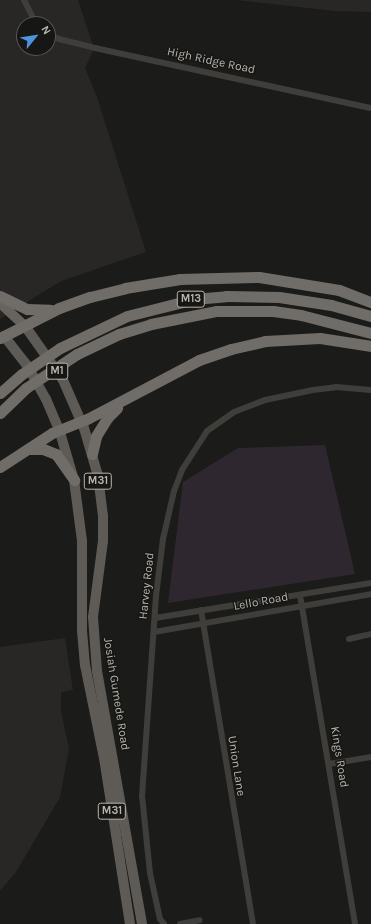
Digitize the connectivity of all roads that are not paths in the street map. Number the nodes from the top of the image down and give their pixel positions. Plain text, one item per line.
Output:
1 (24, 0) edge
2 (32, 16) edge
3 (56, 38) edge
4 (371, 108) edge
5 (0, 296) edge
6 (371, 302) edge
7 (0, 303) edge
8 (59, 308) junction
9 (371, 316) edge
10 (25, 326) junction
11 (371, 333) edge
12 (1, 336) edge
13 (371, 346) edge
14 (371, 390) edge
15 (0, 393) edge
16 (133, 396) junction
17 (0, 413) edge
18 (81, 422) junction
19 (59, 429) junction
20 (27, 450) junction
21 (92, 454) junction
22 (0, 467) edge
23 (74, 480) junction
24 (371, 583) edge
25 (371, 594) edge
26 (300, 595) junction
27 (302, 606) junction
28 (201, 610) junction
29 (155, 618) junction
30 (202, 624) junction
31 (154, 632) junction
32 (371, 634) edge
33 (349, 639) dead end
34 (371, 757) edge
35 (329, 764) junction
36 (200, 920) dead end
37 (130, 923) edge
38 (142, 924) edge
39 (164, 924) edge
40 (180, 924) edge
41 (253, 924) edge
42 (355, 924) edge

1 - 2 street
3 - 4 street, High Ridge Road
5 - 8 highway
6 - 8 highway
7 - 10 highway, M1
8 - 10 highway
9 - 15 highway, M13, bridge
10 - 12 highway
10 - 18 main road, M1
11 - 17 highway, M13, bridge
12 - 19 main road, M1
13 - 16 highway
14 - 29 street, Harvey Road
16 - 18 highway
16 - 21 highway
18 - 19 highway
18 - 21 main road, Josiah Gumede Road / M31
19 - 20 highway
19 - 23 main road, Josiah Gumede Road / M31
20 - 22 highway
20 - 23 highway
21 - 38 main road, Josiah Gumede Road / M31
23 - 37 main road, Josiah Gumede Road / M31
24 - 26 street, Lello Road
25 - 27 street, Lello Road
26 - 27 street, Kings Road
26 - 28 street, Lello Road
27 - 30 street, Lello Road
27 - 35 street, Kings Road
28 - 29 street, Lello Road
28 - 30 street, Union Lane
29 - 31 street, Harvey Road
30 - 31 street, Lello Road
30 - 41 street, Union Lane
31 - 39 street, Harvey Road
32 - 33 street
34 - 35 street
35 - 42 street, Kings Road
36 - 40 street

